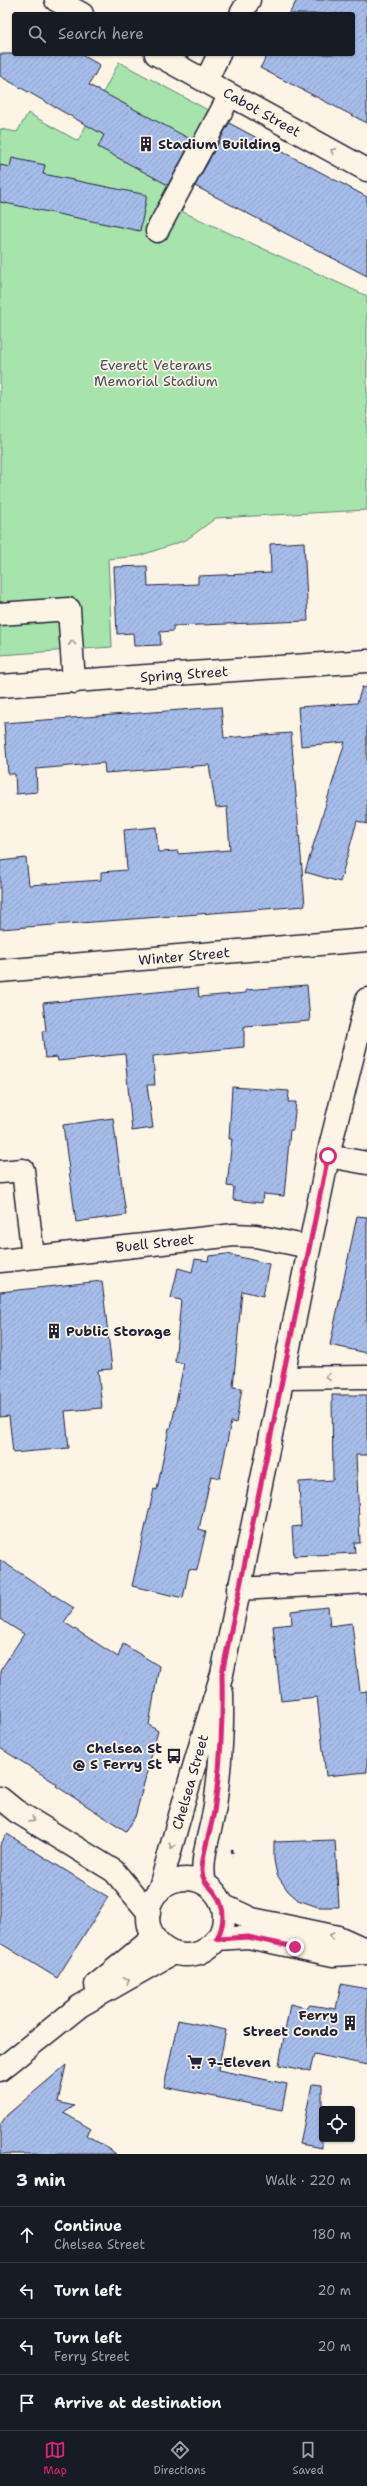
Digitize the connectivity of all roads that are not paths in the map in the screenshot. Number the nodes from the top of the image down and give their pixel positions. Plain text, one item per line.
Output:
1 (56, 0) edge
2 (249, 0) edge
3 (78, 12) edge
4 (242, 12) edge
5 (160, 56) edge
6 (218, 56) edge
7 (206, 81) junction
8 (230, 95) junction
9 (367, 170) edge
10 (157, 231) dead end
11 (0, 614) edge
12 (367, 661) edge
13 (74, 682) junction
14 (0, 686) edge
15 (367, 940) edge
16 (0, 971) edge
17 (367, 999) edge
18 (328, 1156) junction
19 (367, 1162) edge
20 (0, 1172) edge
21 (309, 1247) junction
22 (33, 1257) junction
23 (0, 1261) edge
24 (367, 1376) edge
25 (282, 1378) junction
26 (367, 1582) edge
27 (238, 1589) junction
28 (222, 1674) junction
29 (0, 1798) edge
30 (205, 1884) junction
31 (159, 1891) junction
32 (222, 1905) junction
33 (149, 1913) junction
34 (154, 1937) junction
35 (217, 1939) junction
36 (367, 1950) edge
37 (174, 1953) junction
38 (367, 1953) edge
39 (80, 2006) junction
40 (0, 2070) edge

1 - 3 main road
2 - 4 main road
5 - 7 main road, Cabot Street
6 - 7 main road
7 - 8 main road, Cabot Street
9 -> 8 main road, Cabot Street
8 - 10 main road
13 -> 11 main road
12 - 13 main road, Spring Street
13 - 14 main road, Spring Street
15 - 16 main road, Winter Street
17 - 18 main road, Chelsea Street
18 - 19 main road
18 - 21 main road, Chelsea Street
20 - 22 main road
21 - 22 main road, Buell Street
21 - 25 main road, Chelsea Street
22 - 23 main road, Buell Street
24 -> 25 main road
25 - 27 main road, Chelsea Street
26 - 27 main road
27 - 28 main road, Chelsea Street
28 - 30 main road, Chelsea Street
28 -> 31 main road, Chelsea Street
29 -> 33 main road
30 - 31 main road
30 - 32 main road
31 - 33 main road
32 - 35 main road
36 -> 32 main road
33 - 34 main road
34 - 37 main road
34 - 39 main road
35 - 37 main road
35 - 38 main road
39 -> 37 main road
39 - 40 main road

